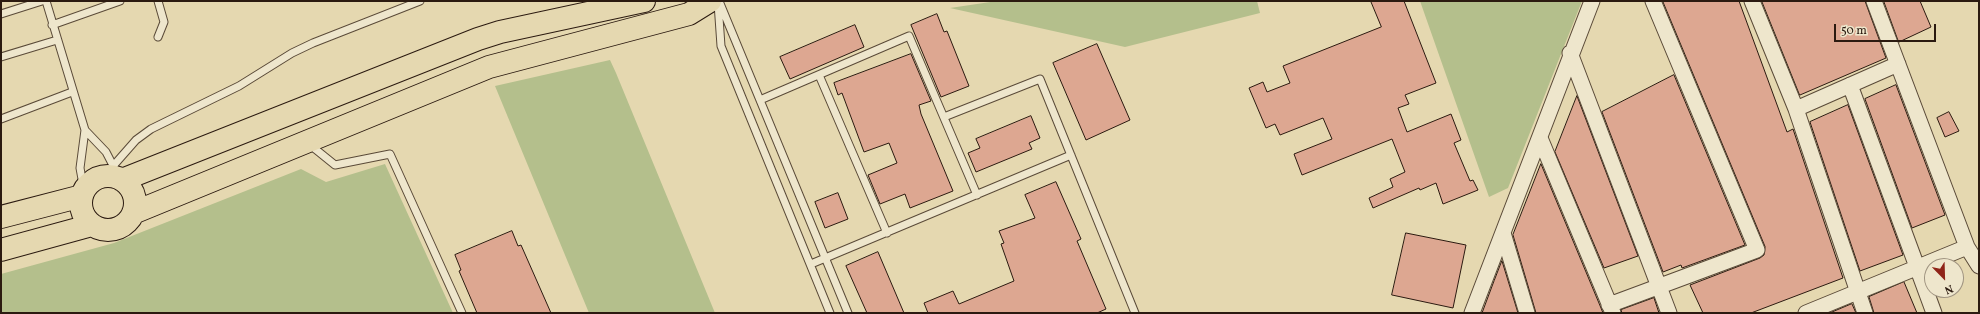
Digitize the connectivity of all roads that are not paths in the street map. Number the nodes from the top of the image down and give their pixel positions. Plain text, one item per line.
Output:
1 (42, 1) edge
2 (46, 1) edge
3 (120, 1) edge
4 (158, 1) edge
5 (420, 1) edge
6 (644, 1) edge
7 (710, 1) edge
8 (718, 1) edge
9 (1592, 1) edge
10 (1653, 1) edge
11 (1752, 1) edge
12 (1874, 1) edge
13 (1, 14) edge
14 (52, 25) junction
15 (158, 37) dead end
16 (57, 40) junction
17 (1570, 53) junction
18 (1, 56) edge
19 (1898, 64) junction
20 (819, 75) junction
21 (1850, 85) junction
22 (72, 92) junction
23 (760, 100) junction
24 (1796, 109) junction
25 (944, 117) junction
26 (1, 119) edge
27 (85, 130) junction
28 (1540, 138) junction
29 (307, 143) junction
30 (1071, 155) junction
31 (119, 175) junction
32 (83, 193) junction
33 (977, 195) junction
34 (133, 213) junction
35 (1, 217) edge
36 (92, 225) junction
37 (887, 233) junction
38 (1503, 233) junction
39 (1967, 247) junction
40 (1, 250) edge
41 (826, 258) junction
42 (811, 264) junction
43 (1979, 266) edge
44 (1916, 267) junction
45 (1659, 288) junction
46 (1857, 291) junction
47 (1611, 309) edge
48 (462, 313) edge
49 (830, 313) edge
50 (848, 313) edge
51 (1135, 313) edge
52 (1472, 313) edge
53 (1527, 313) edge
54 (1669, 313) edge
55 (1806, 313) edge
56 (1865, 313) edge
57 (1934, 313) edge

1 - 13 lane
2 - 14 lane
3 - 14 lane
4 - 15 lane
5 - 31 lane
6 - 31 main road
7 - 29 main road
8 - 23 lane
8 - 42 lane
9 - 17 street
10 - 45 street
11 - 24 street
12 - 19 street
14 - 16 lane
16 - 18 lane
16 - 22 lane
17 - 28 street
17 - 45 street
19 - 21 street
19 - 39 street
20 - 23 lane
20 - 25 lane
20 - 37 lane
21 - 24 street
21 - 44 street
22 - 26 lane
22 - 27 lane
23 - 41 lane
24 - 46 street
25 - 30 lane
25 - 33 lane
27 - 31 lane
27 - 32 lane
28 - 38 street
28 - 47 street
29 - 34 main road
29 - 48 lane
30 - 33 lane
30 - 51 lane
31 - 32 main road
31 - 34 main road
32 - 35 main road
32 - 36 main road
33 - 37 lane
34 - 36 main road
36 - 40 main road
37 - 41 lane
38 - 52 street
38 - 53 street
39 - 43 street
39 - 44 street
41 - 42 lane
41 - 50 lane
42 - 49 lane
44 - 46 street
44 - 57 street
45 - 47 street
45 - 54 street
46 - 55 street
46 - 56 street

